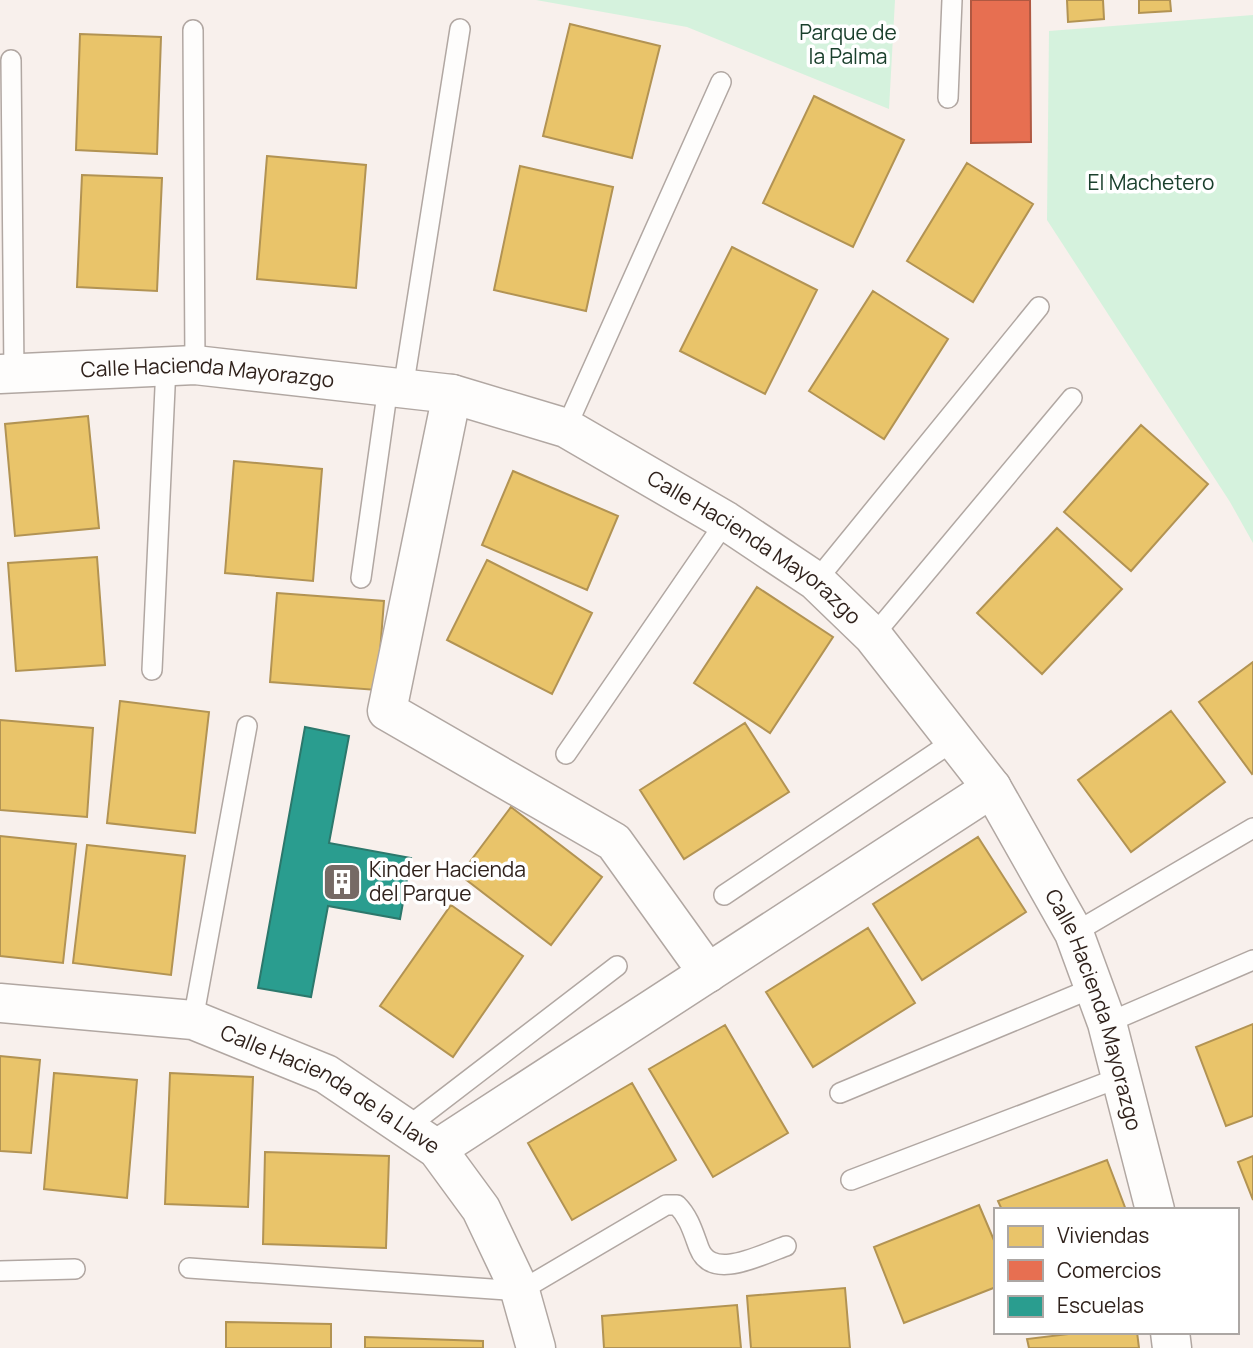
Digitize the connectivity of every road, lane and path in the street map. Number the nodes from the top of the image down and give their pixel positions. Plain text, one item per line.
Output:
1 (953, 0) edge
2 (193, 30) dead end
3 (460, 30) dead end
4 (11, 60) dead end
5 (721, 82) dead end
6 (948, 98) dead end
7 (1039, 307) dead end
8 (181, 366) junction
9 (7, 374) edge
10 (396, 388) junction
11 (452, 394) junction
12 (1072, 398) dead end
13 (566, 428) junction
14 (726, 521) junction
15 (361, 578) dead end
16 (816, 581) junction
17 (873, 636) junction
18 (152, 670) dead end
19 (247, 726) dead end
20 (955, 740) junction
21 (566, 754) dead end
22 (992, 788) junction
23 (1253, 828) edge
24 (724, 895) dead end
25 (1074, 933) junction
26 (1253, 960) edge
27 (617, 966) dead end
28 (708, 973) junction
29 (1095, 987) junction
30 (0, 1003) edge
31 (193, 1020) junction
32 (1107, 1023) junction
33 (1121, 1077) junction
34 (839, 1093) dead end
35 (406, 1128) junction
36 (437, 1149) junction
37 (851, 1181) dead end
38 (1154, 1208) edge
39 (786, 1246) dead end
40 (189, 1268) dead end
41 (75, 1269) dead end
42 (0, 1271) edge
43 (520, 1292) junction
44 (536, 1348) edge

1 - 6 lane
2 - 8 lane
3 - 10 lane
4 - 9 lane
5 - 13 lane
7 - 16 lane
8 - 9 street, Calle Hacienda Mayorazgo
8 - 10 street, Calle Hacienda Mayorazgo
8 - 18 lane
10 - 11 street, Calle Hacienda Mayorazgo
10 - 15 lane
11 - 13 street, Calle Hacienda Mayorazgo
11 - 28 street
12 - 17 lane
13 - 14 street, Calle Hacienda Mayorazgo
14 - 16 street, Calle Hacienda Mayorazgo
14 - 21 lane
16 - 17 street, Calle Hacienda Mayorazgo
17 - 20 street, Calle Hacienda Mayorazgo
19 - 31 lane
20 - 22 street, Calle Hacienda Mayorazgo
20 - 24 lane
22 - 25 street, Calle Hacienda Mayorazgo
22 - 28 street
23 - 25 lane
25 - 29 street, Calle Hacienda Mayorazgo
26 - 32 lane
27 - 35 lane
28 - 36 street
29 - 32 street, Calle Hacienda Mayorazgo
29 - 34 lane
30 - 31 street, Calle Hacienda de la Llave
31 - 35 street, Calle Hacienda de la Llave
32 - 33 street, Calle Hacienda Mayorazgo
33 - 37 lane
33 - 38 street, Calle Hacienda Mayorazgo
35 - 36 street, Calle Hacienda de la Llave
36 - 43 street, Calle Hacienda de la Llave
39 - 43 lane
40 - 43 lane
41 - 42 lane
43 - 44 street, Calle Hacienda de la Llave

